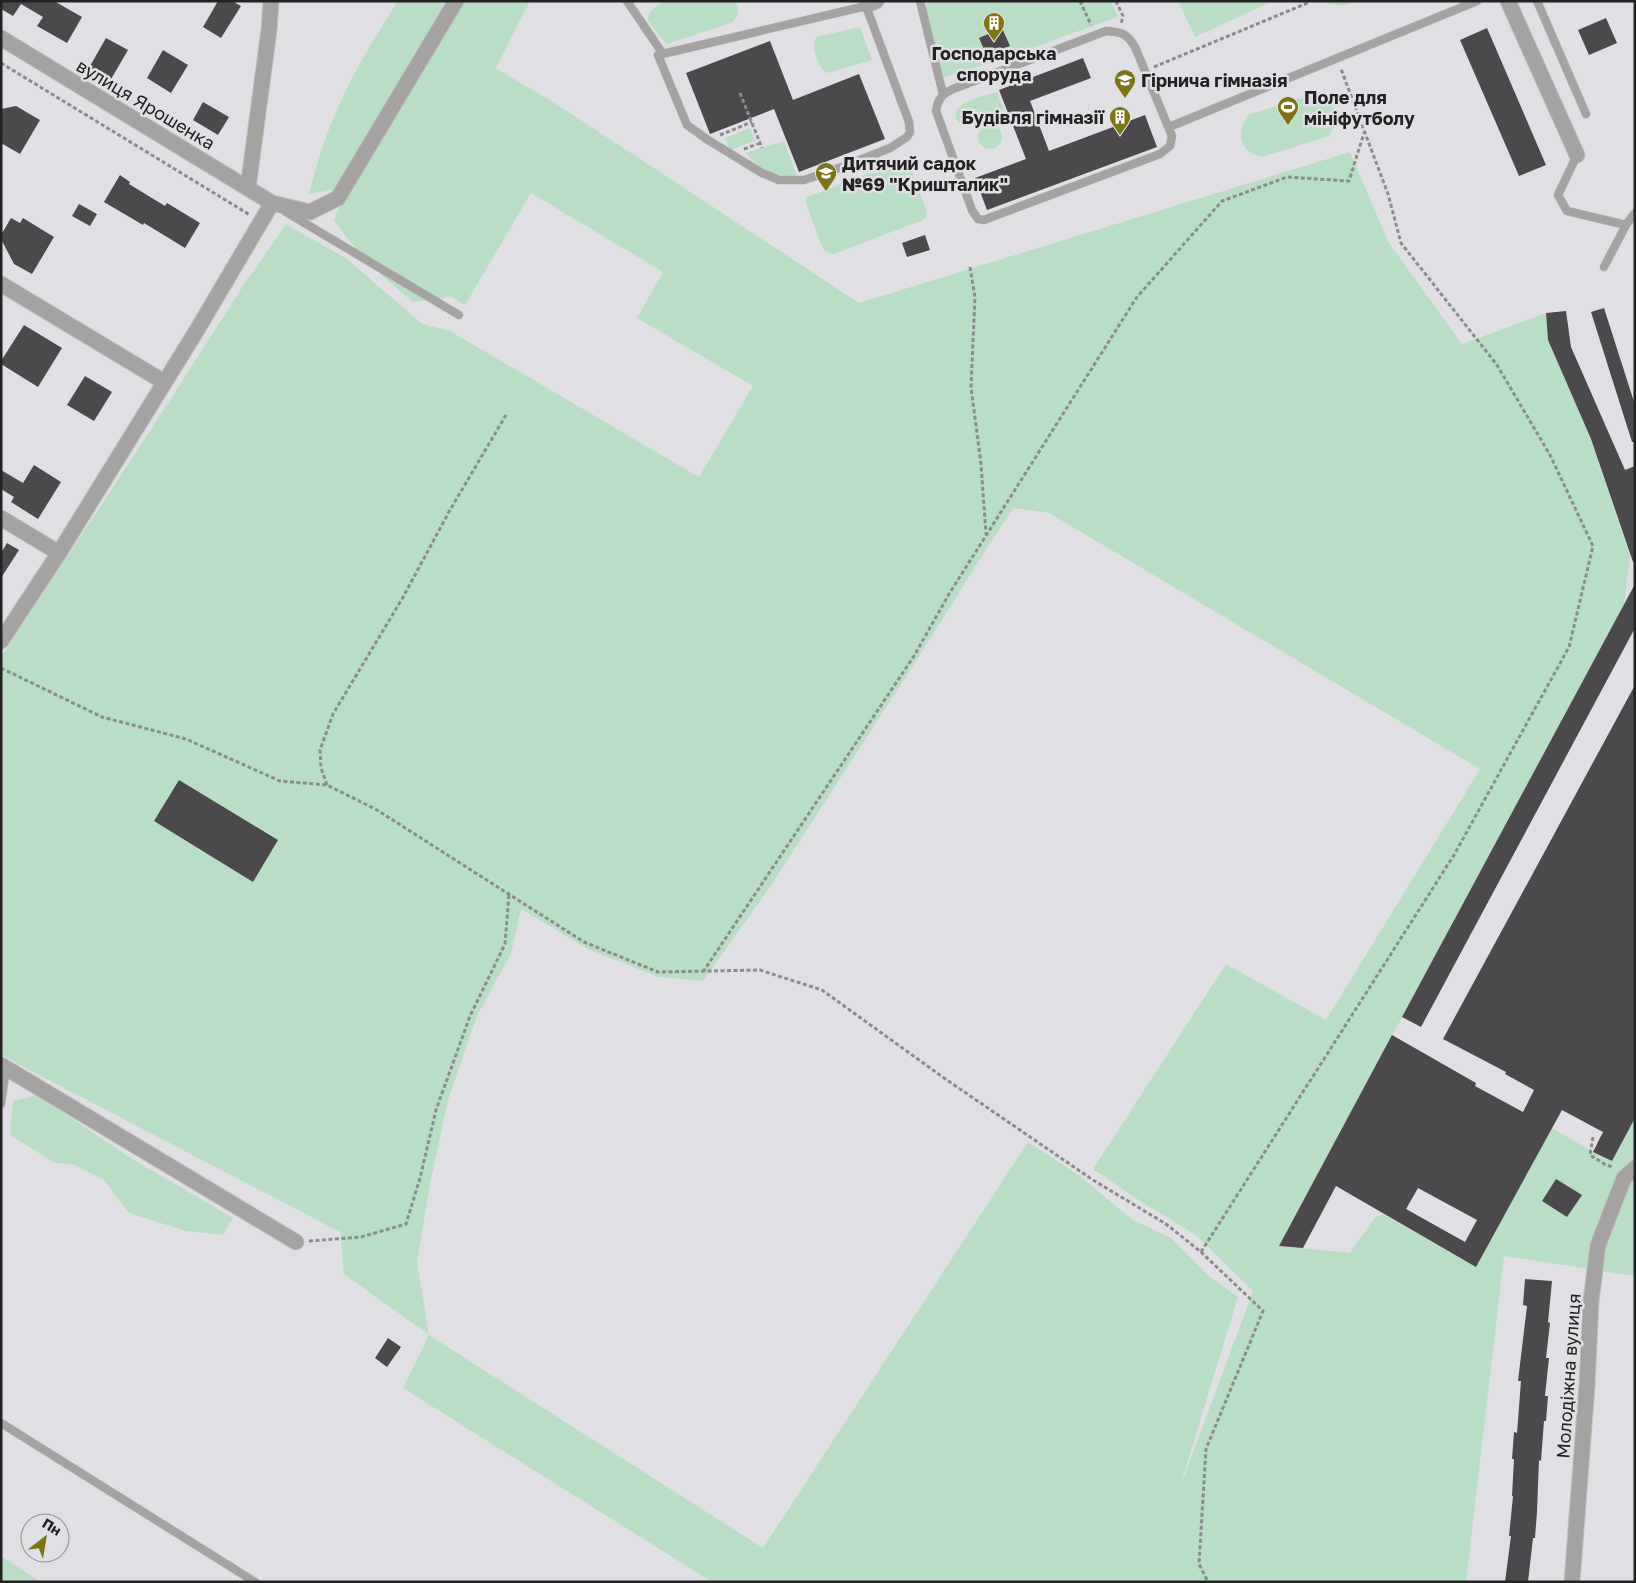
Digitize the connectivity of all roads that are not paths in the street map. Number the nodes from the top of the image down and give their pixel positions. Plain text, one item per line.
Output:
1 (271, 1) edge
2 (456, 1) edge
3 (627, 1) edge
4 (920, 1) edge
5 (1477, 1) edge
6 (1508, 1) edge
7 (1537, 1) edge
8 (870, 4) edge
9 (1, 38) edge
10 (664, 54) junction
11 (943, 94) junction
12 (1586, 114) dead end
13 (1169, 127) junction
14 (1577, 155) joint
15 (248, 188) junction
16 (272, 203) junction
17 (1635, 213) edge
18 (1626, 225) junction
19 (1604, 267) dead end
20 (1, 284) edge
21 (459, 315) dead end
22 (164, 382) junction
23 (1, 518) edge
24 (59, 553) junction
25 (1, 641) edge
26 (4, 1067) edge
27 (1, 1104) edge
28 (1630, 1173) edge
29 (296, 1242) road end
30 (1, 1422) edge
31 (255, 1582) edge
32 (1572, 1582) edge

1 - 15 street
2 - 16 street, вулиця Ярошенка
3 - 10 lane
4 - 11 lane
5 - 13 lane
6 - 14 street
7 - 12 lane
8 - 10 lane
8 - 10 lane
9 - 15 street, вулиця Ярошенка
11 - 13 lane
11 - 13 lane
14 - 18 lane
15 - 16 street, вулиця Ярошенка
16 - 21 lane
16 - 22 street
17 - 18 lane
18 - 19 lane
20 - 22 street
22 - 24 street
23 - 24 street
24 - 25 street
26 - 27 lane
26 - 29 street
28 - 32 street, Молодіжна вулиця
30 - 31 lane

